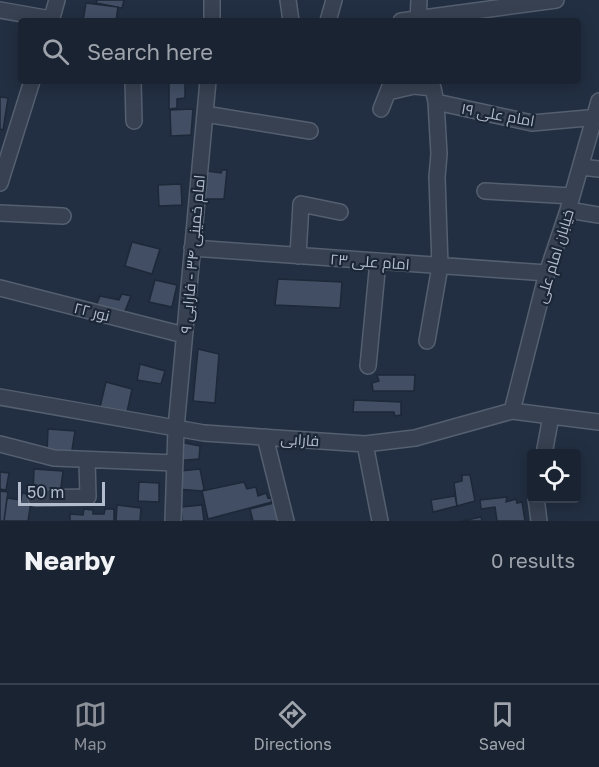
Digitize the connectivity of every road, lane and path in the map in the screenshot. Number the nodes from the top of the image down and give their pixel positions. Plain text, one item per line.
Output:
1 (57, 0) edge
2 (212, 0) edge
3 (288, 0) edge
4 (334, 0) edge
5 (419, 0) edge
6 (556, 0) edge
7 (491, 4) edge
8 (0, 10) edge
9 (41, 18) edge
10 (52, 18) edge
11 (212, 18) edge
12 (291, 18) edge
13 (329, 18) edge
14 (418, 18) edge
15 (427, 18) edge
16 (31, 84) edge
17 (133, 84) edge
18 (208, 84) edge
19 (390, 86) edge
20 (599, 101) edge
21 (436, 102) junction
22 (381, 108) dead end
23 (205, 114) junction
24 (597, 117) edge
25 (134, 121) dead end
26 (310, 131) dead end
27 (580, 167) junction
28 (599, 169) edge
29 (0, 183) edge
30 (485, 191) dead end
31 (570, 203) junction
32 (340, 212) dead end
33 (0, 213) edge
34 (599, 215) edge
35 (63, 216) dead end
36 (192, 248) junction
37 (298, 256) junction
38 (378, 261) junction
39 (440, 266) junction
40 (547, 273) junction
41 (0, 288) edge
42 (184, 335) junction
43 (427, 341) dead end
44 (368, 366) dead end
45 (0, 397) edge
46 (512, 411) junction
47 (550, 416) junction
48 (599, 422) edge
49 (176, 428) junction
50 (265, 437) junction
51 (0, 444) edge
52 (365, 444) junction
53 (545, 449) edge
54 (87, 460) junction
55 (175, 463) junction
56 (36, 498) dead end
57 (537, 503) edge
58 (173, 521) edge
59 (286, 521) edge
60 (380, 521) edge
61 (539, 521) edge

1 - 10 street
2 - 11 street
3 - 12 street
4 - 13 street
5 - 14 street
6 - 7 street
7 - 15 street
8 - 9 street
16 - 29 street
17 - 25 street
18 - 23 street, امام خمینی ۳۴ - فارابی ۹
19 - 21 street
19 - 22 street
20 - 24 street, خیابان امام علی
21 - 24 street, امام علی ۱۹
21 - 39 street
23 - 26 street
23 - 36 street, امام خمینی ۳۴ - فارابی ۹
24 - 27 street, خیابان امام علی
27 - 28 street
27 - 31 street, خیابان امام علی
30 - 31 street
31 - 34 street
31 - 40 street, خیابان امام علی
32 - 37 street
33 - 35 street
36 - 37 street, امام علی ۲۳
36 - 42 street, امام خمینی ۳۴ - فارابی ۹
37 - 38 street, امام علی ۲۳
38 - 39 street, امام علی ۲۳
38 - 44 street
39 - 40 street, امام علی ۲۳
39 - 43 street
40 - 46 street, خیابان امام علی
41 - 42 street, نور ۲۲
42 - 49 street, امام خمینی ۳۴ - فارابی ۹
45 - 49 street, فارابی
46 - 47 street, فارابی
46 - 52 street, فارابی
47 - 48 street, فارابی
47 - 53 street
49 - 50 street, فارابی
49 - 55 street, امام خمینی ۳۴ - فارابی ۹
50 - 52 street, فارابی
50 - 59 street
51 - 54 street
52 - 60 street
54 - 55 street
54 - 56 street
55 - 58 street, امام خمینی ۳۴ - فارابی ۹
57 - 61 street

